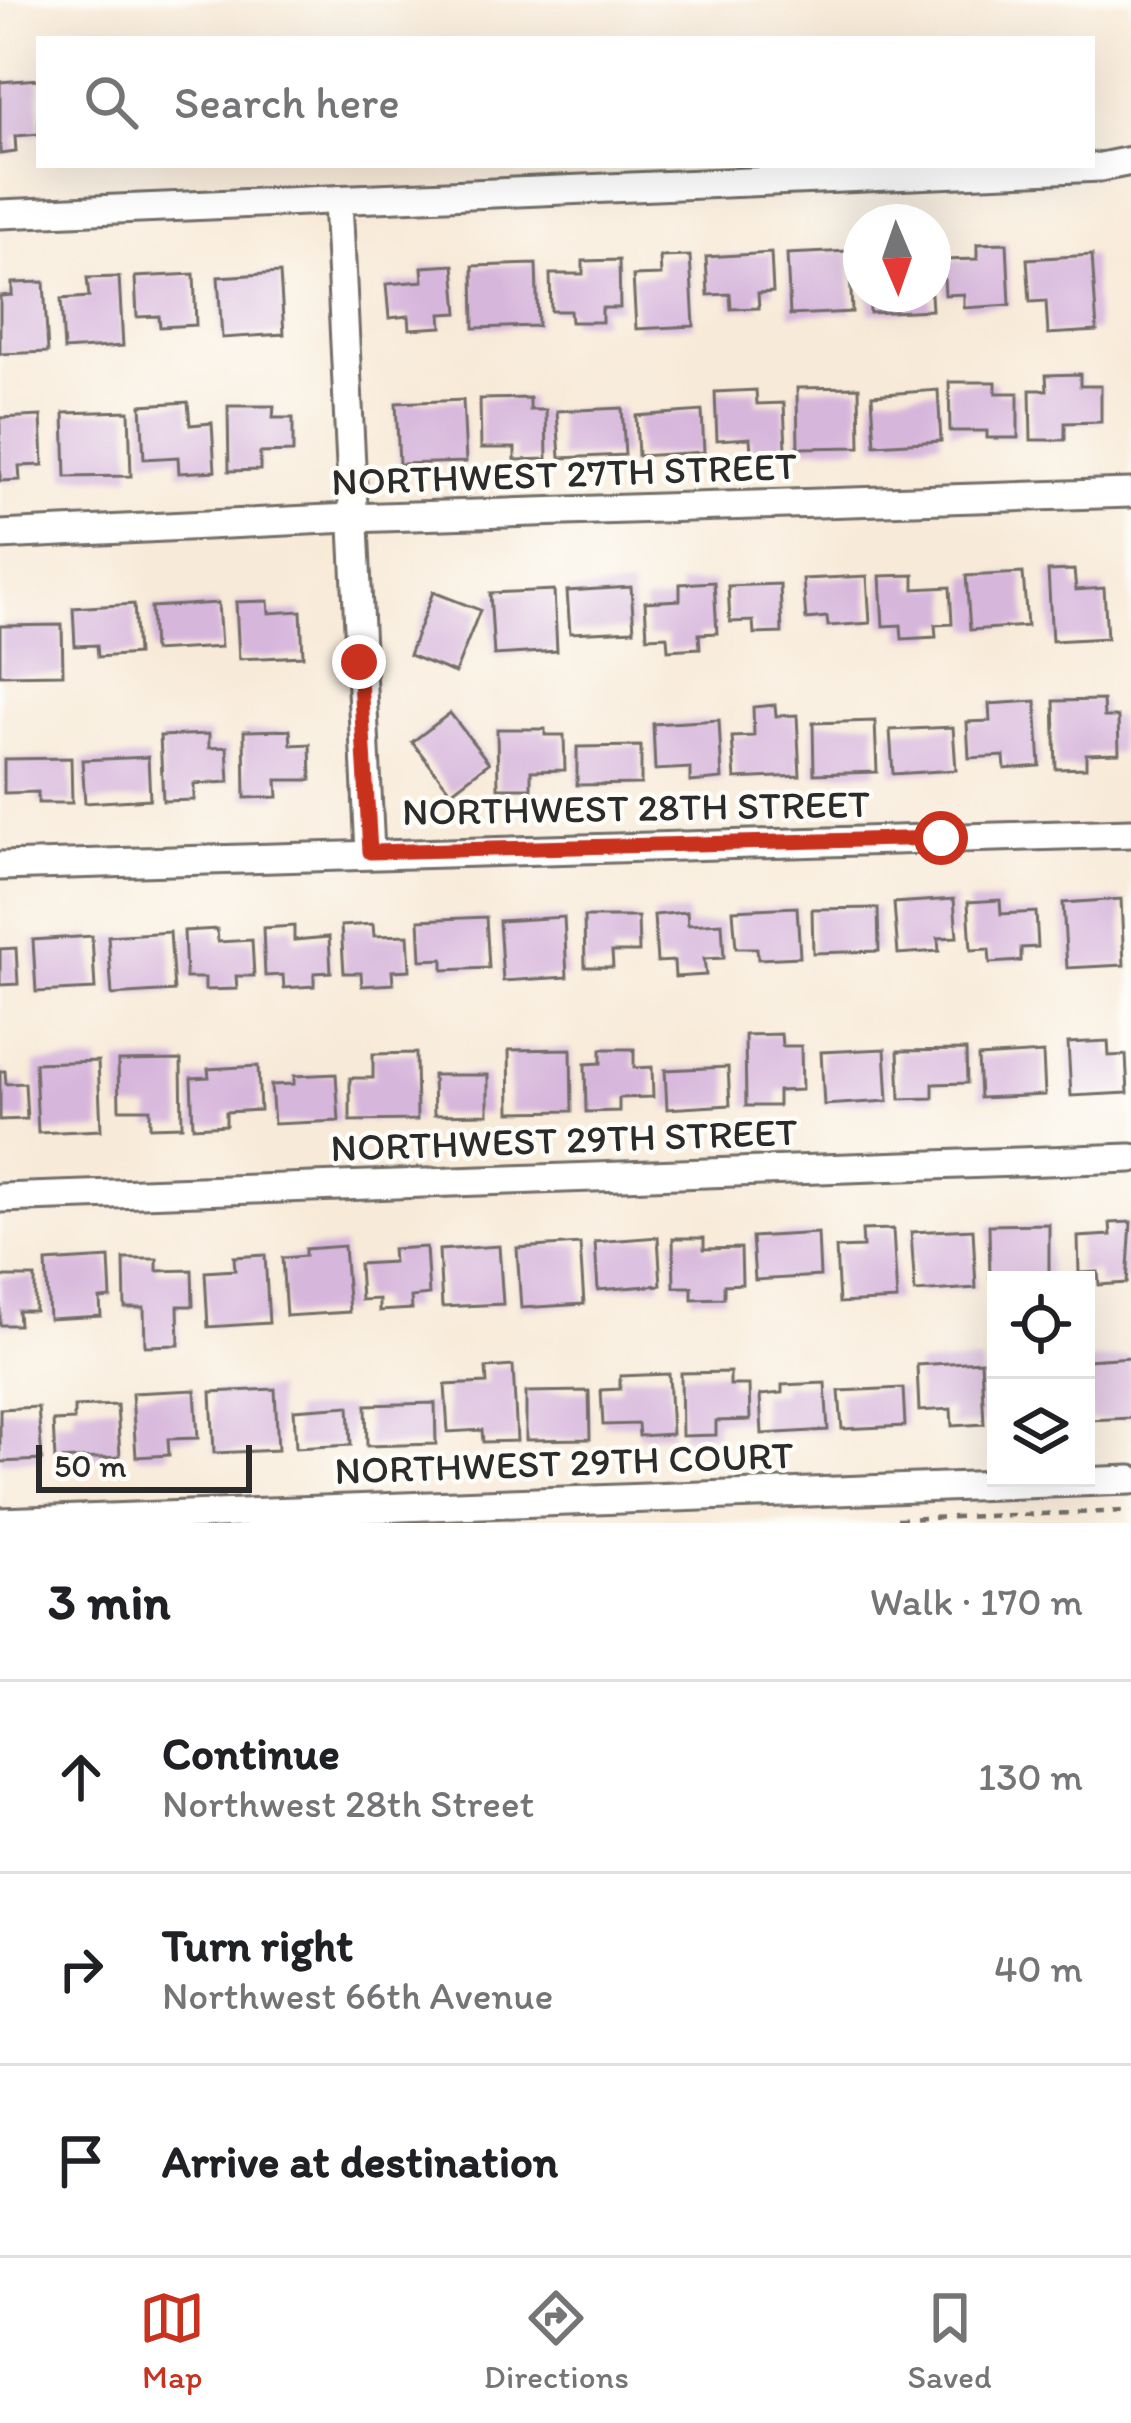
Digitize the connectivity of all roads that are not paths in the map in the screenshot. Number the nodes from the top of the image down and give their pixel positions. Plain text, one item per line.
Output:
1 (1131, 161) edge
2 (1095, 167) edge
3 (1079, 168) edge
4 (338, 201) junction
5 (0, 214) edge
6 (1131, 493) edge
7 (350, 518) junction
8 (0, 535) edge
9 (1131, 833) edge
10 (370, 852) junction
11 (0, 866) edge
12 (1131, 1158) edge
13 (0, 1198) edge
14 (1131, 1480) edge
15 (0, 1522) edge

1 - 2 street
3 - 4 street
4 - 5 street
4 - 7 street
6 - 7 street, NORTHWEST 27TH STREET
7 - 8 street, NORTHWEST 27TH STREET
7 - 10 street
9 - 10 street, NORTHWEST 28TH STREET
10 - 11 street, NORTHWEST 28TH STREET
12 - 13 street, NORTHWEST 29TH STREET
14 - 15 street, NORTHWEST 29TH COURT

